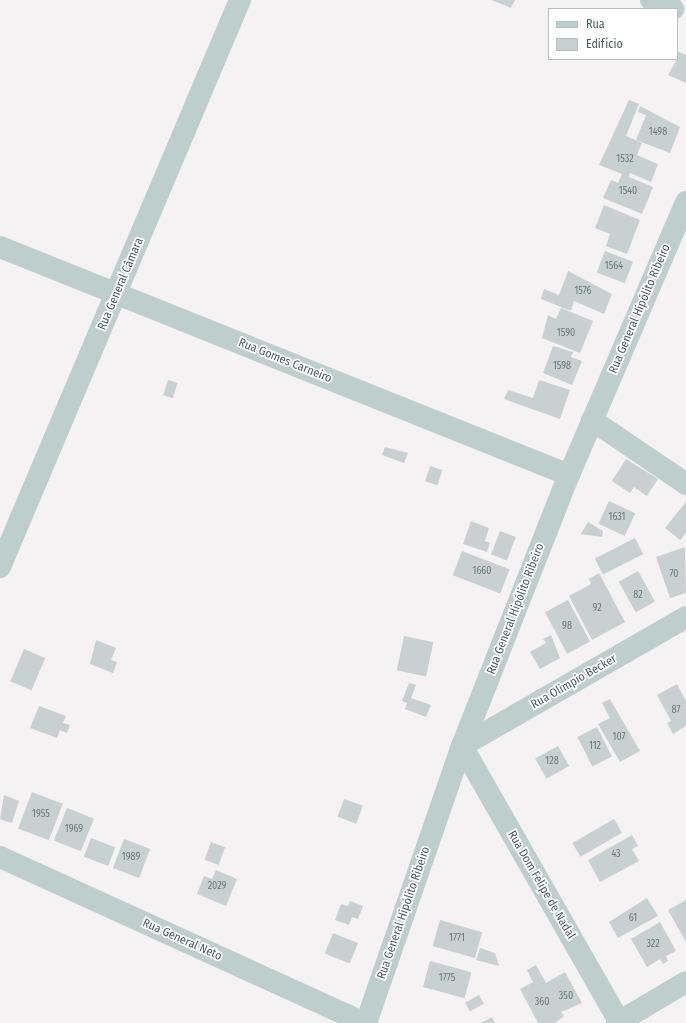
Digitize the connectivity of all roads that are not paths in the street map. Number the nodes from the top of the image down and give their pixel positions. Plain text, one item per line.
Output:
1 (240, 0) edge
2 (652, 0) edge
3 (671, 8) edge
4 (686, 202) edge
5 (0, 247) edge
6 (117, 294) junction
7 (592, 420) junction
8 (569, 475) junction
9 (686, 484) edge
10 (0, 567) edge
11 (686, 617) edge
12 (462, 746) junction
13 (0, 857) edge
14 (686, 982) edge
15 (366, 1023) edge
16 (619, 1023) edge

1 - 6 street, Rua General Câmara
2 - 3 street
4 - 7 street, Rua General Hipólito Ribeiro
5 - 6 street, Rua Gomes Carneiro
6 - 8 street, Rua Gomes Carneiro
6 - 10 street, Rua General Câmara
7 - 8 street, Rua General Hipólito Ribeiro
7 - 9 street
8 - 12 street, Rua General Hipólito Ribeiro
11 - 12 street, Rua Olimpio Becker
12 - 15 street, Rua General Hipólito Ribeiro
12 - 16 street, Rua Dom Felipe de Nadal
13 - 15 street, Rua General Neto
14 - 16 street

